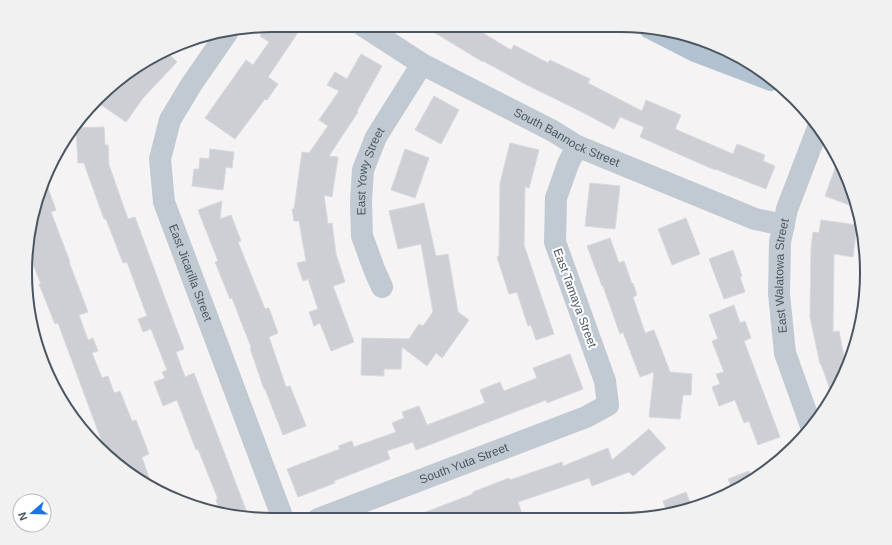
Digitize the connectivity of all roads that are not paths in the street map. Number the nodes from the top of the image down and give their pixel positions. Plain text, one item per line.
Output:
1 (373, 32) edge
2 (669, 37) edge
3 (223, 38) edge
4 (422, 64) junction
5 (753, 73) edge
6 (816, 134) edge
7 (577, 146) junction
8 (784, 225) junction
9 (382, 287) dead end
10 (608, 405) joint
11 (809, 420) edge
12 (280, 513) edge
13 (336, 513) edge

1 - 4 street, South Bannock Street
2 - 5 main road
3 - 12 street, East Jicarilla Street
4 - 7 street, South Bannock Street
4 - 9 street, East Yowy Street
6 - 8 street, East Walatowa Street
7 - 8 street, South Bannock Street
7 - 10 street, East Tamaya Street
8 - 11 street, East Walatowa Street
10 - 13 street, South Yuta Street

